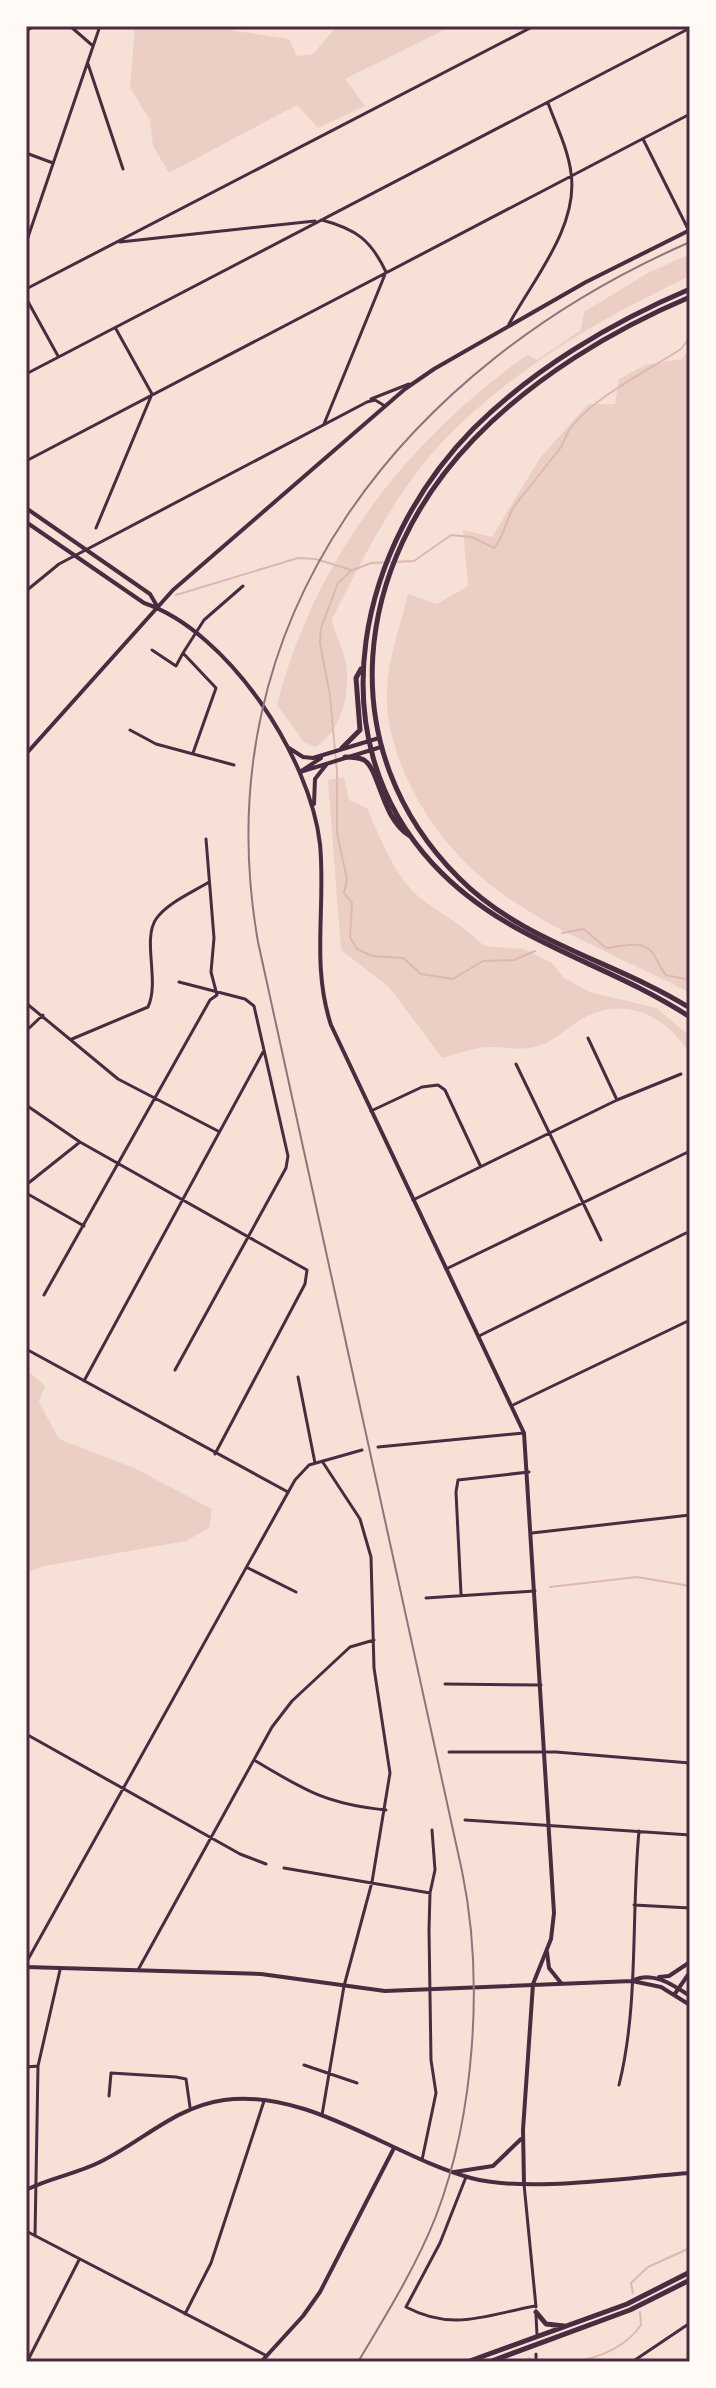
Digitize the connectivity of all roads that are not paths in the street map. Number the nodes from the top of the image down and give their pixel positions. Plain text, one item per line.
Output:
1 (34, 26) edge
2 (70, 26) edge
3 (100, 26) edge
4 (534, 26) edge
5 (674, 27) edge
6 (690, 28) edge
7 (26, 31) edge
8 (674, 36) junction
9 (93, 46) junction
10 (88, 64) junction
11 (547, 102) junction
12 (690, 114) edge
13 (643, 139) junction
14 (26, 153) edge
15 (53, 163) junction
16 (123, 169) dead end
17 (572, 176) junction
18 (321, 219) junction
19 (689, 231) edge
20 (26, 243) edge
21 (115, 243) junction
22 (386, 272) junction
23 (26, 289) edge
24 (690, 289) edge
25 (690, 297) edge
26 (26, 298) edge
27 (508, 328) junction
28 (116, 329) junction
29 (58, 356) junction
30 (26, 374) edge
31 (412, 384) junction
32 (152, 394) junction
33 (367, 402) junction
34 (385, 406) junction
35 (324, 424) junction
36 (26, 461) edge
37 (26, 508) edge
38 (26, 522) edge
39 (96, 528) dead end
40 (84, 551) junction
41 (73, 556) junction
42 (386, 572) junction
43 (243, 586) dead end
44 (26, 591) edge
45 (157, 606) junction
46 (194, 633) junction
47 (152, 650) dead end
48 (183, 653) junction
49 (362, 668) junction
50 (130, 730) dead end
51 (379, 738) junction
52 (368, 741) junction
53 (287, 747) junction
54 (381, 747) junction
55 (342, 748) junction
56 (370, 750) junction
57 (193, 753) junction
58 (26, 754) edge
59 (327, 754) junction
60 (345, 757) junction
61 (328, 763) junction
62 (234, 765) dead end
63 (300, 772) junction
64 (313, 810) junction
65 (411, 837) junction
66 (206, 839) dead end
67 (209, 882) junction
68 (179, 982) dead end
69 (217, 995) junction
70 (26, 1003) edge
71 (690, 1008) edge
72 (43, 1015) junction
73 (690, 1017) edge
74 (26, 1031) edge
75 (588, 1038) dead end
76 (72, 1039) junction
77 (263, 1052) junction
78 (516, 1064) dead end
79 (681, 1074) dead end
80 (153, 1098) junction
81 (617, 1100) junction
82 (26, 1105) edge
83 (371, 1111) junction
84 (219, 1132) junction
85 (550, 1134) junction
86 (80, 1142) junction
87 (690, 1151) edge
88 (118, 1164) junction
89 (481, 1166) junction
90 (26, 1185) edge
91 (26, 1193) edge
92 (181, 1200) junction
93 (413, 1200) junction
94 (583, 1202) junction
95 (84, 1226) junction
96 (686, 1233) dead end
97 (248, 1236) junction
98 (601, 1240) dead end
99 (446, 1269) junction
100 (44, 1295) dead end
101 (690, 1320) edge
102 (479, 1336) junction
103 (26, 1349) edge
104 (175, 1370) dead end
105 (298, 1377) dead end
106 (84, 1381) junction
107 (513, 1405) junction
108 (524, 1433) junction
109 (378, 1447) dead end
110 (362, 1450) dead end
111 (215, 1454) junction
112 (322, 1461) junction
113 (315, 1463) junction
114 (529, 1472) junction
115 (288, 1492) junction
116 (690, 1515) edge
117 (532, 1533) junction
118 (248, 1568) junction
119 (535, 1591) junction
120 (296, 1592) dead end
121 (461, 1594) junction
122 (426, 1598) dead end
123 (374, 1640) junction
124 (445, 1684) dead end
125 (541, 1685) junction
126 (26, 1734) edge
127 (545, 1751) junction
128 (449, 1752) dead end
129 (254, 1760) junction
130 (690, 1763) edge
131 (124, 1790) junction
132 (386, 1810) junction
133 (465, 1820) dead end
134 (550, 1824) junction
135 (432, 1830) dead end
136 (639, 1831) junction
137 (690, 1835) edge
138 (210, 1838) junction
139 (266, 1864) dead end
140 (284, 1868) dead end
141 (372, 1882) junction
142 (430, 1893) junction
143 (632, 1905) junction
144 (690, 1908) edge
145 (547, 1952) junction
146 (690, 1962) edge
147 (26, 1965) edge
148 (60, 1969) junction
149 (138, 1970) junction
150 (690, 1972) edge
151 (653, 1978) junction
152 (632, 1981) junction
153 (561, 1983) junction
154 (533, 1984) junction
155 (344, 1986) junction
156 (679, 1989) junction
157 (431, 1990) junction
158 (674, 1995) junction
159 (690, 1996) edge
160 (690, 2005) edge
161 (304, 2065) dead end
162 (38, 2066) junction
163 (26, 2067) edge
164 (328, 2072) junction
165 (357, 2083) dead end
166 (619, 2085) dead end
167 (109, 2096) dead end
168 (264, 2101) junction
169 (190, 2107) junction
170 (322, 2116) junction
171 (523, 2137) junction
172 (394, 2148) junction
173 (422, 2160) junction
174 (454, 2172) junction
175 (690, 2173) edge
176 (464, 2176) junction
177 (524, 2184) junction
178 (35, 2186) junction
179 (26, 2190) edge
180 (26, 2231) edge
181 (35, 2236) junction
182 (79, 2260) junction
183 (690, 2272) edge
184 (690, 2280) edge
185 (645, 2300) junction
186 (628, 2307) junction
187 (536, 2309) junction
188 (185, 2314) junction
189 (690, 2323) edge
190 (569, 2326) junction
191 (537, 2337) junction
192 (537, 2344) junction
193 (536, 2354) joint
194 (267, 2356) junction
195 (27, 2362) edge
196 (261, 2362) edge
197 (467, 2362) edge
198 (489, 2362) edge
199 (536, 2362) edge
200 (632, 2362) edge

1 - 7 street
2 - 9 street
3 - 9 street
4 - 21 street
5 - 8 street
6 - 8 street
8 - 11 street
9 - 10 street
10 - 15 street
10 - 16 street
11 - 17 street
11 - 18 street
12 - 13 street
13 - 17 street
13 - 19 street
14 - 15 street
15 - 20 street
17 - 22 street
17 - 27 street
18 - 21 street
18 - 22 street
18 - 28 street
19 - 27 street
21 - 23 street
22 - 32 street
22 - 35 street
24 - 42 highway
25 - 42 highway
26 - 29 street
27 - 31 street
28 - 29 street
28 - 32 street
29 - 30 street
31 - 33 street
31 - 34 street
32 - 36 street
32 - 39 street
33 - 34 street
33 - 35 street
34 - 45 street
35 - 40 street
37 - 40 street
38 - 41 street
40 - 41 street
40 - 45 street
41 - 44 street
41 - 45 street
42 - 49 highway
42 - 51 highway
43 - 46 street
45 - 46 street
45 - 58 street
46 - 48 street
46 - 53 street
47 - 48 street
48 - 57 street
49 - 52 highway
49 - 55 highway
50 - 57 street
51 - 52 street
51 - 54 highway
52 - 55 street
52 - 56 highway
53 - 59 street
53 - 63 street
54 - 56 street
54 - 71 highway
55 - 59 street
56 - 60 street
56 - 65 highway
57 - 62 street
59 - 63 street
60 - 61 street
60 - 65 highway
61 - 63 street
61 - 64 street
63 - 64 street
64 - 83 street
65 - 73 highway
66 - 67 street
67 - 69 street
67 - 76 street
68 - 69 street
69 - 77 street
69 - 80 street
70 - 72 street
72 - 74 street
72 - 76 street
75 - 81 street
76 - 80 street
77 - 84 street
77 - 97 street
78 - 85 street
79 - 81 street
80 - 84 street
80 - 88 street
81 - 85 street
82 - 86 street
83 - 89 street
83 - 93 street
84 - 92 street
85 - 89 street
85 - 94 street
86 - 88 street
86 - 90 street
87 - 94 street
88 - 92 street
88 - 95 street
89 - 93 street
91 - 95 street
92 - 97 street
92 - 106 street
93 - 99 street
94 - 98 street
94 - 99 street
95 - 100 street
96 - 102 street
97 - 104 street
97 - 111 street
99 - 102 street
101 - 107 street
102 - 107 street
103 - 106 street
105 - 113 street
106 - 111 street
107 - 108 street
108 - 109 street
108 - 114 street
110 - 112 street
111 - 115 street
112 - 113 street
112 - 123 street
113 - 115 street
114 - 117 street
114 - 121 street
115 - 118 street
116 - 117 street
117 - 119 street
118 - 120 street
118 - 131 street
119 - 121 street
119 - 125 street
121 - 122 street
123 - 129 street
123 - 132 street
124 - 125 street
125 - 127 street
126 - 131 street
127 - 128 street
127 - 130 street
127 - 134 street
129 - 132 street
129 - 138 street
131 - 138 street
131 - 147 street
132 - 141 street
133 - 134 street
134 - 136 street
134 - 145 street
135 - 142 street
136 - 137 street
136 - 143 street
138 - 139 street
138 - 149 street
140 - 141 street
141 - 142 street
141 - 155 street
142 - 157 street
143 - 144 street
143 - 152 street
145 - 153 street
145 - 154 street
146 - 151 street
147 - 148 street
148 - 149 street
148 - 162 street
149 - 155 street
150 - 156 street
151 - 152 street
151 - 156 street
152 - 153 street
152 - 158 street
152 - 166 street
153 - 154 street
154 - 157 street
154 - 171 street
155 - 157 street
155 - 164 street
156 - 158 street
156 - 159 street
157 - 173 street
158 - 160 street
161 - 164 street
162 - 163 street
162 - 178 street
164 - 165 street
164 - 170 street
167 - 169 street
168 - 169 street
168 - 170 street
168 - 188 street
169 - 178 street
170 - 172 street
171 - 174 street
171 - 177 street
172 - 173 street
172 - 194 street
173 - 174 street
174 - 176 street
175 - 177 street
176 - 177 street
176 - 187 street
177 - 187 street
178 - 179 street
178 - 181 street
180 - 181 street
181 - 182 street
182 - 188 street
182 - 195 street
183 - 185 highway
184 - 185 highway
185 - 186 highway
186 - 190 highway
186 - 192 highway
187 - 190 highway
187 - 191 street
188 - 194 street
189 - 200 street
190 - 191 highway
191 - 192 street
191 - 197 highway
192 - 193 highway
192 - 198 highway
193 - 199 street
194 - 196 street

